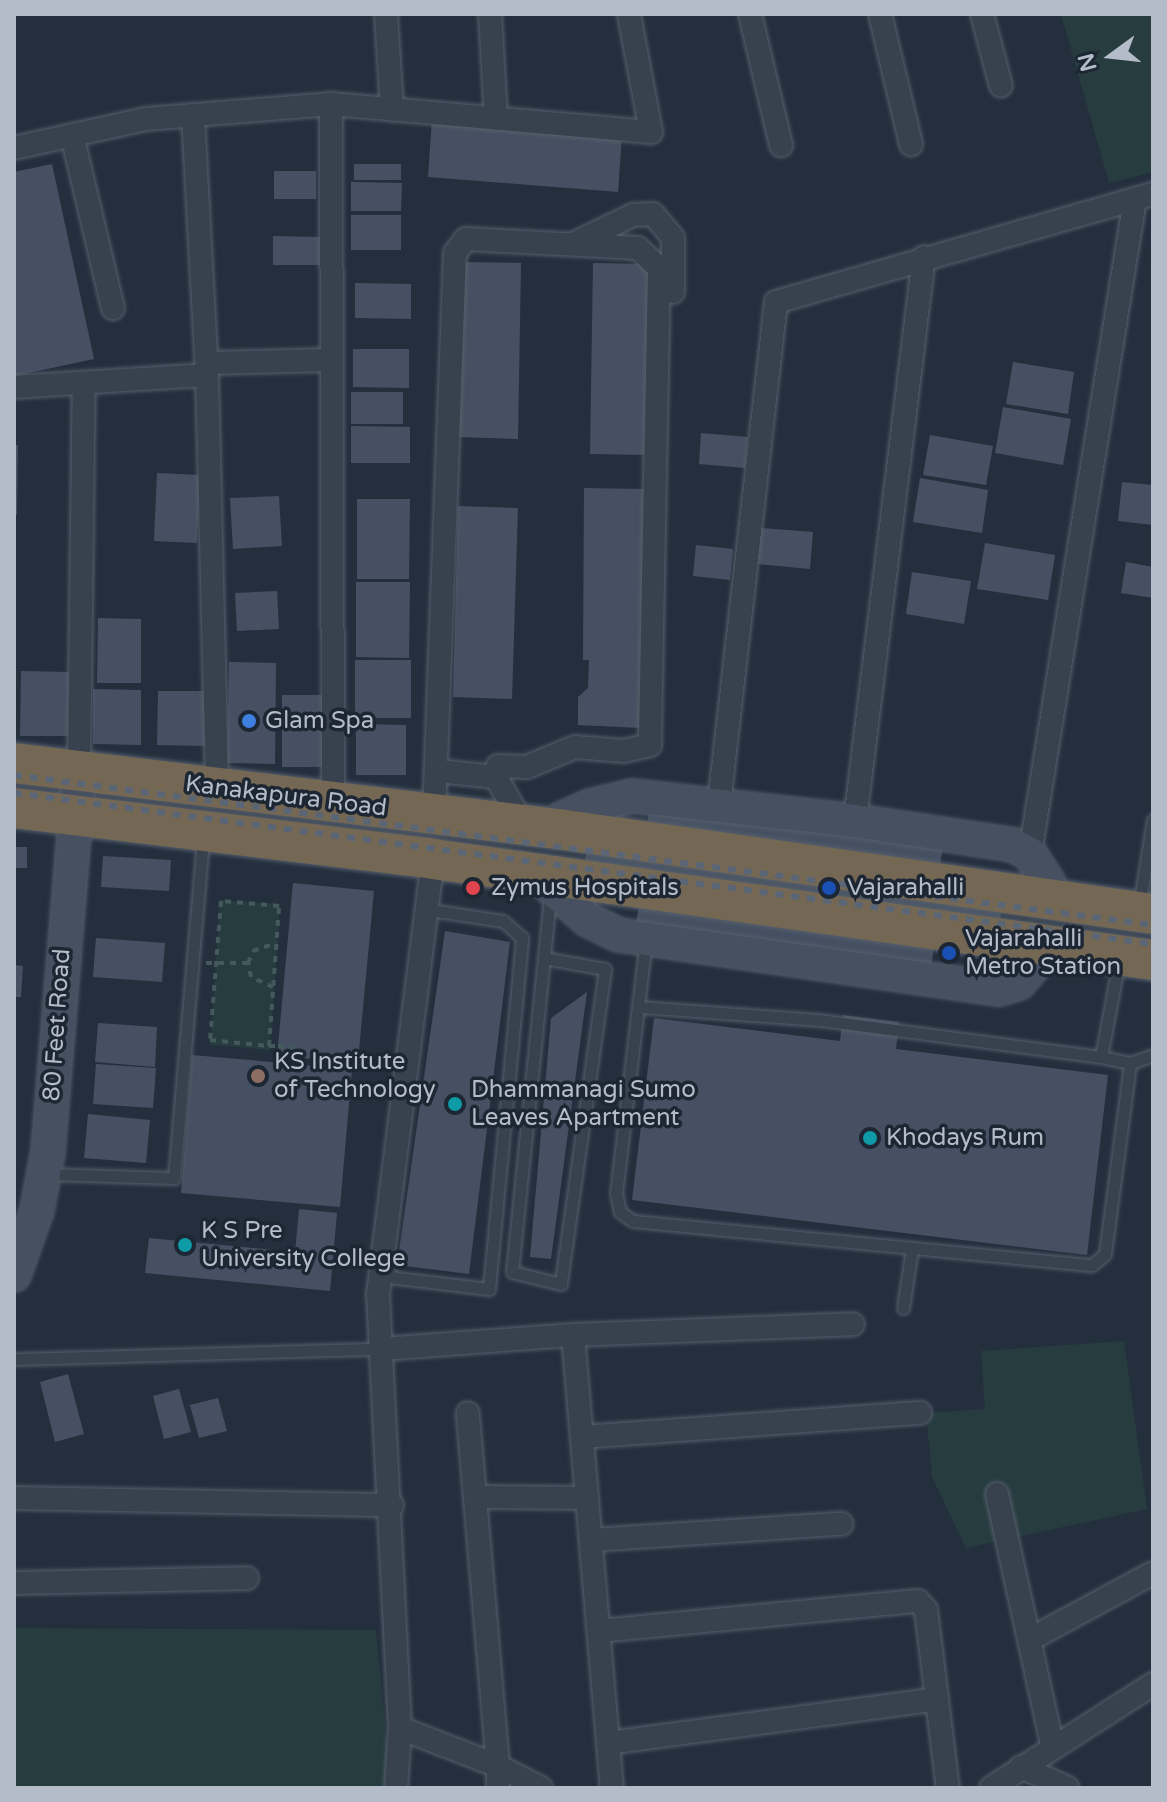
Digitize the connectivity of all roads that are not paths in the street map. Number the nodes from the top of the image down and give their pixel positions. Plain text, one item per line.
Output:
1 (386, 14) edge
2 (490, 14) edge
3 (630, 14) edge
4 (750, 14) edge
5 (880, 14) edge
6 (982, 14) edge
7 (1001, 86) dead end
8 (331, 104) junction
9 (392, 110) junction
10 (193, 115) junction
11 (496, 119) junction
12 (72, 135) junction
13 (911, 144) dead end
14 (781, 145) dead end
15 (14, 148) edge
16 (1144, 196) edge
17 (571, 245) junction
18 (924, 257) junction
19 (673, 301) dead end
20 (113, 308) dead end
21 (672, 337) dead end
22 (329, 360) junction
23 (208, 369) junction
24 (84, 384) junction
25 (14, 387) edge
26 (655, 472) junction
27 (14, 763) edge
28 (71, 770) junction
29 (438, 771) junction
30 (496, 777) junction
31 (217, 788) junction
32 (333, 802) junction
33 (719, 804) junction
34 (14, 808) edge
35 (66, 814) junction
36 (434, 815) junction
37 (1153, 820) edge
38 (855, 821) junction
39 (541, 827) junction
40 (203, 832) junction
41 (1030, 854) junction
42 (439, 860) junction
43 (550, 882) junction
44 (1056, 899) junction
45 (437, 911) junction
46 (1146, 913) edge
47 (646, 938) junction
48 (1052, 944) junction
49 (1137, 956) edge
50 (544, 958) junction
51 (638, 1007) junction
52 (1153, 1055) edge
53 (1101, 1057) junction
54 (1130, 1063) junction
55 (45, 1174) junction
56 (14, 1239) edge
57 (912, 1248) junction
58 (14, 1275) edge
59 (903, 1308) dead end
60 (853, 1324) dead end
61 (573, 1335) junction
62 (381, 1349) junction
63 (14, 1359) edge
64 (468, 1413) dead end
65 (920, 1413) dead end
66 (582, 1437) junction
67 (997, 1494) dead end
68 (475, 1497) junction
69 (14, 1498) edge
70 (587, 1498) junction
71 (392, 1505) junction
72 (841, 1524) dead end
73 (591, 1540) junction
74 (1153, 1573) edge
75 (247, 1578) dead end
76 (14, 1583) edge
77 (599, 1631) junction
78 (1029, 1640) junction
79 (1153, 1684) edge
80 (937, 1699) junction
81 (400, 1728) junction
82 (609, 1743) junction
83 (1052, 1745) junction
84 (1021, 1767) junction
85 (498, 1777) edge
86 (396, 1788) edge
87 (541, 1788) edge
88 (612, 1788) edge
89 (948, 1788) edge
90 (991, 1788) edge
91 (1068, 1788) edge

1 - 9 street
2 - 11 street
3 - 11 street
4 - 14 street
5 - 13 street
6 - 7 street
8 - 9 street
8 - 10 street
8 - 22 street
9 - 11 street
10 - 12 street
10 - 23 street
12 - 15 street
12 - 20 street
16 - 18 street
16 - 41 street
17 - 19 street
17 - 26 street
17 - 29 street
18 - 33 street
18 - 38 street
21 - 26 street
22 - 23 street
22 - 32 street
23 - 24 street
23 - 31 street
24 - 25 street
24 - 28 street
26 - 30 street
27 - 28 highway, Kanakapura Road
28 - 31 highway, Kanakapura Road
28 - 35 street, 80 Feet Road
29 - 30 street
29 - 36 street
30 - 39 street
31 - 32 highway, Kanakapura Road
32 - 36 highway, Kanakapura Road
33 - 38 street
33 - 39 street
34 - 35 highway, Kanakapura Road
35 - 40 highway, Kanakapura Road
35 - 55 street, 80 Feet Road
35 - 56 street, 80 Feet Road
36 - 39 highway, Kanakapura Road
37 - 46 lane
38 - 41 street
39 - 44 highway, Kanakapura Road
40 - 42 highway, Kanakapura Road
40 - 55 lane
41 - 44 street
42 - 43 highway, Kanakapura Road
42 - 45 lane
42 - 62 street
43 - 47 street
43 - 48 highway, Kanakapura Road
43 - 50 lane
44 - 46 highway, Kanakapura Road
44 - 48 highway
45 - 45 lane
47 - 48 street
47 - 51 lane
48 - 49 highway, Kanakapura Road
49 - 53 lane
50 - 50 lane
51 - 53 lane
51 - 57 lane
52 - 54 lane
53 - 54 lane
54 - 57 lane
55 - 58 street, 80 Feet Road
57 - 59 lane
60 - 61 street
61 - 62 street
61 - 66 street
62 - 63 lane
62 - 71 street
64 - 68 street
65 - 66 street
66 - 70 street
67 - 78 street
68 - 70 street
68 - 85 street
69 - 71 street
70 - 73 street
71 - 81 street
72 - 73 street
73 - 77 street
74 - 78 street
75 - 76 street
77 - 80 street
77 - 82 street
78 - 83 street
79 - 83 street
80 - 82 street
80 - 89 street
81 - 85 street
81 - 86 street
82 - 88 street
83 - 84 street
84 - 90 street
84 - 91 street
85 - 87 street

